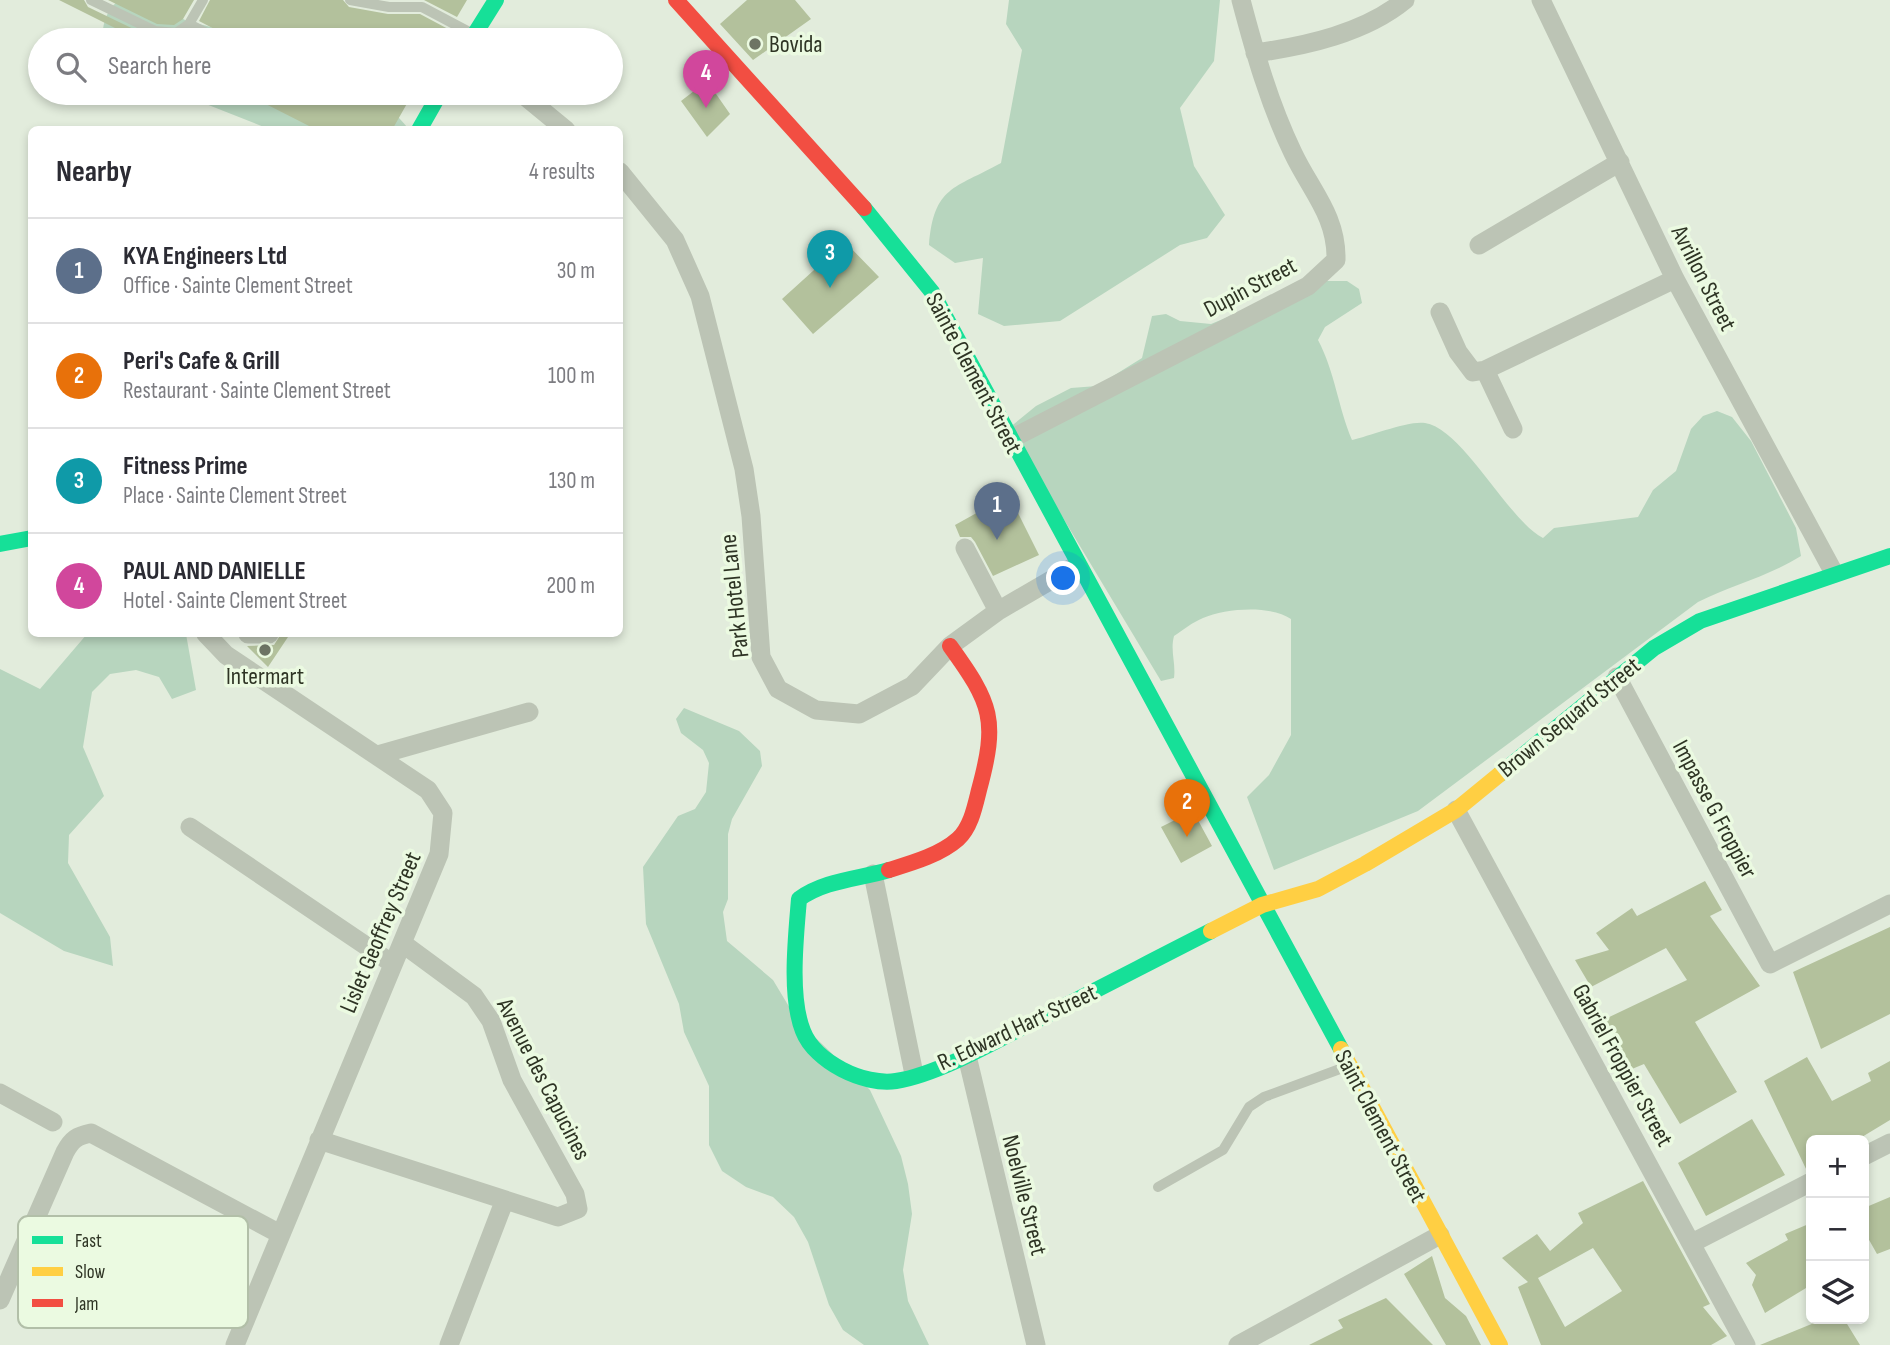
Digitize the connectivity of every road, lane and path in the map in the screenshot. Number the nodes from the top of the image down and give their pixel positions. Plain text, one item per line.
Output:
1 (92, 0) edge
2 (203, 0) edge
3 (349, 0) edge
4 (496, 0) edge
5 (676, 0) edge
6 (1241, 0) edge
7 (1405, 0) edge
8 (1541, 0) edge
9 (189, 24) junction
10 (147, 28) edge
11 (183, 28) edge
12 (197, 28) edge
13 (457, 28) edge
14 (480, 28) edge
15 (1255, 53) junction
16 (433, 105) edge
17 (536, 105) edge
18 (421, 126) edge
19 (561, 126) edge
20 (1620, 162) junction
21 (623, 177) edge
22 (1479, 245) dead end
23 (1675, 279) junction
24 (1440, 312) dead end
25 (1485, 370) junction
26 (1513, 429) dead end
27 (1009, 440) junction
28 (28, 539) edge
29 (0, 544) edge
30 (965, 548) dead end
31 (1890, 556) edge
32 (1077, 565) junction
33 (1834, 573) junction
34 (998, 611) junction
35 (209, 637) edge
36 (950, 646) junction
37 (1617, 677) junction
38 (528, 712) dead end
39 (377, 755) junction
40 (1455, 810) junction
41 (190, 827) dead end
42 (873, 874) junction
43 (1890, 904) edge
44 (1262, 905) junction
45 (402, 943) junction
46 (393, 964) junction
47 (967, 1056) junction
48 (1349, 1066) junction
49 (914, 1074) junction
50 (0, 1093) edge
51 (52, 1122) dead end
52 (319, 1140) junction
53 (1890, 1143) edge
54 (1869, 1154) edge
55 (1806, 1185) edge
56 (1158, 1187) dead end
57 (505, 1202) junction
58 (37, 1216) edge
59 (246, 1216) edge
60 (248, 1217) edge
61 (280, 1234) junction
62 (1440, 1236) junction
63 (1692, 1243) junction
64 (18, 1259) edge
65 (0, 1300) edge
66 (248, 1313) edge
67 (242, 1328) edge
68 (235, 1345) edge
69 (449, 1345) edge
70 (1036, 1345) edge
71 (1238, 1345) edge
72 (1500, 1345) edge
73 (1746, 1345) edge

1 - 10 lane
2 - 9 lane
3 - 13 lane
4 - 14 street
5 - 27 street, Sainte Clement Street
6 - 15 street, Dupin Street
7 - 15 street
8 - 20 street, Avrillon Street
9 - 11 lane
9 - 12 lane
15 - 27 street, Dupin Street
16 - 18 street
17 - 19 street
20 - 22 street
20 - 23 street, Avrillon Street
21 - 36 street, Park Hotel Lane
23 - 25 street
23 - 33 street, Avrillon Street
24 - 25 street
25 - 26 street
27 - 32 street, Sainte Clement Street
28 - 29 street
30 - 34 street
31 - 33 street, Brown Sequard Street
32 - 34 street, Park Hotel Lane
32 - 44 street, Sainte Clement Street
33 - 37 street, Brown Sequard Street
34 - 36 street, Park Hotel Lane
35 - 39 street, Lislet Geoffrey Street
36 - 42 street
37 - 40 street, Brown Sequard Street
37 - 43 street, Impasse G Froppier
38 - 39 street
39 - 45 street, Lislet Geoffrey Street
40 - 44 street, Brown Sequard Street
40 - 63 street, Gabriel Froppier Street
41 - 46 street
42 - 49 street
42 - 49 street, R. Edward Hart Street
44 - 47 street, R. Edward Hart Street
44 - 48 street, Saint Clement Street
45 - 46 street, Lislet Geoffrey Street
45 - 57 street, Avenue des Capucines
46 - 52 street, Lislet Geoffrey Street
47 - 49 street, R. Edward Hart Street
47 - 70 street, Noelville Street
48 - 56 lane
48 - 62 street, Saint Clement Street
50 - 51 street
52 - 57 street, Avenue des Capucines
52 - 61 street, Lislet Geoffrey Street
53 - 54 street
55 - 63 street
57 - 69 street
58 - 59 street
60 - 61 street
61 - 66 street, Lislet Geoffrey Street
62 - 71 street
62 - 72 street, Saint Clement Street
63 - 73 street, Gabriel Froppier Street
64 - 65 street
67 - 68 street, Lislet Geoffrey Street

